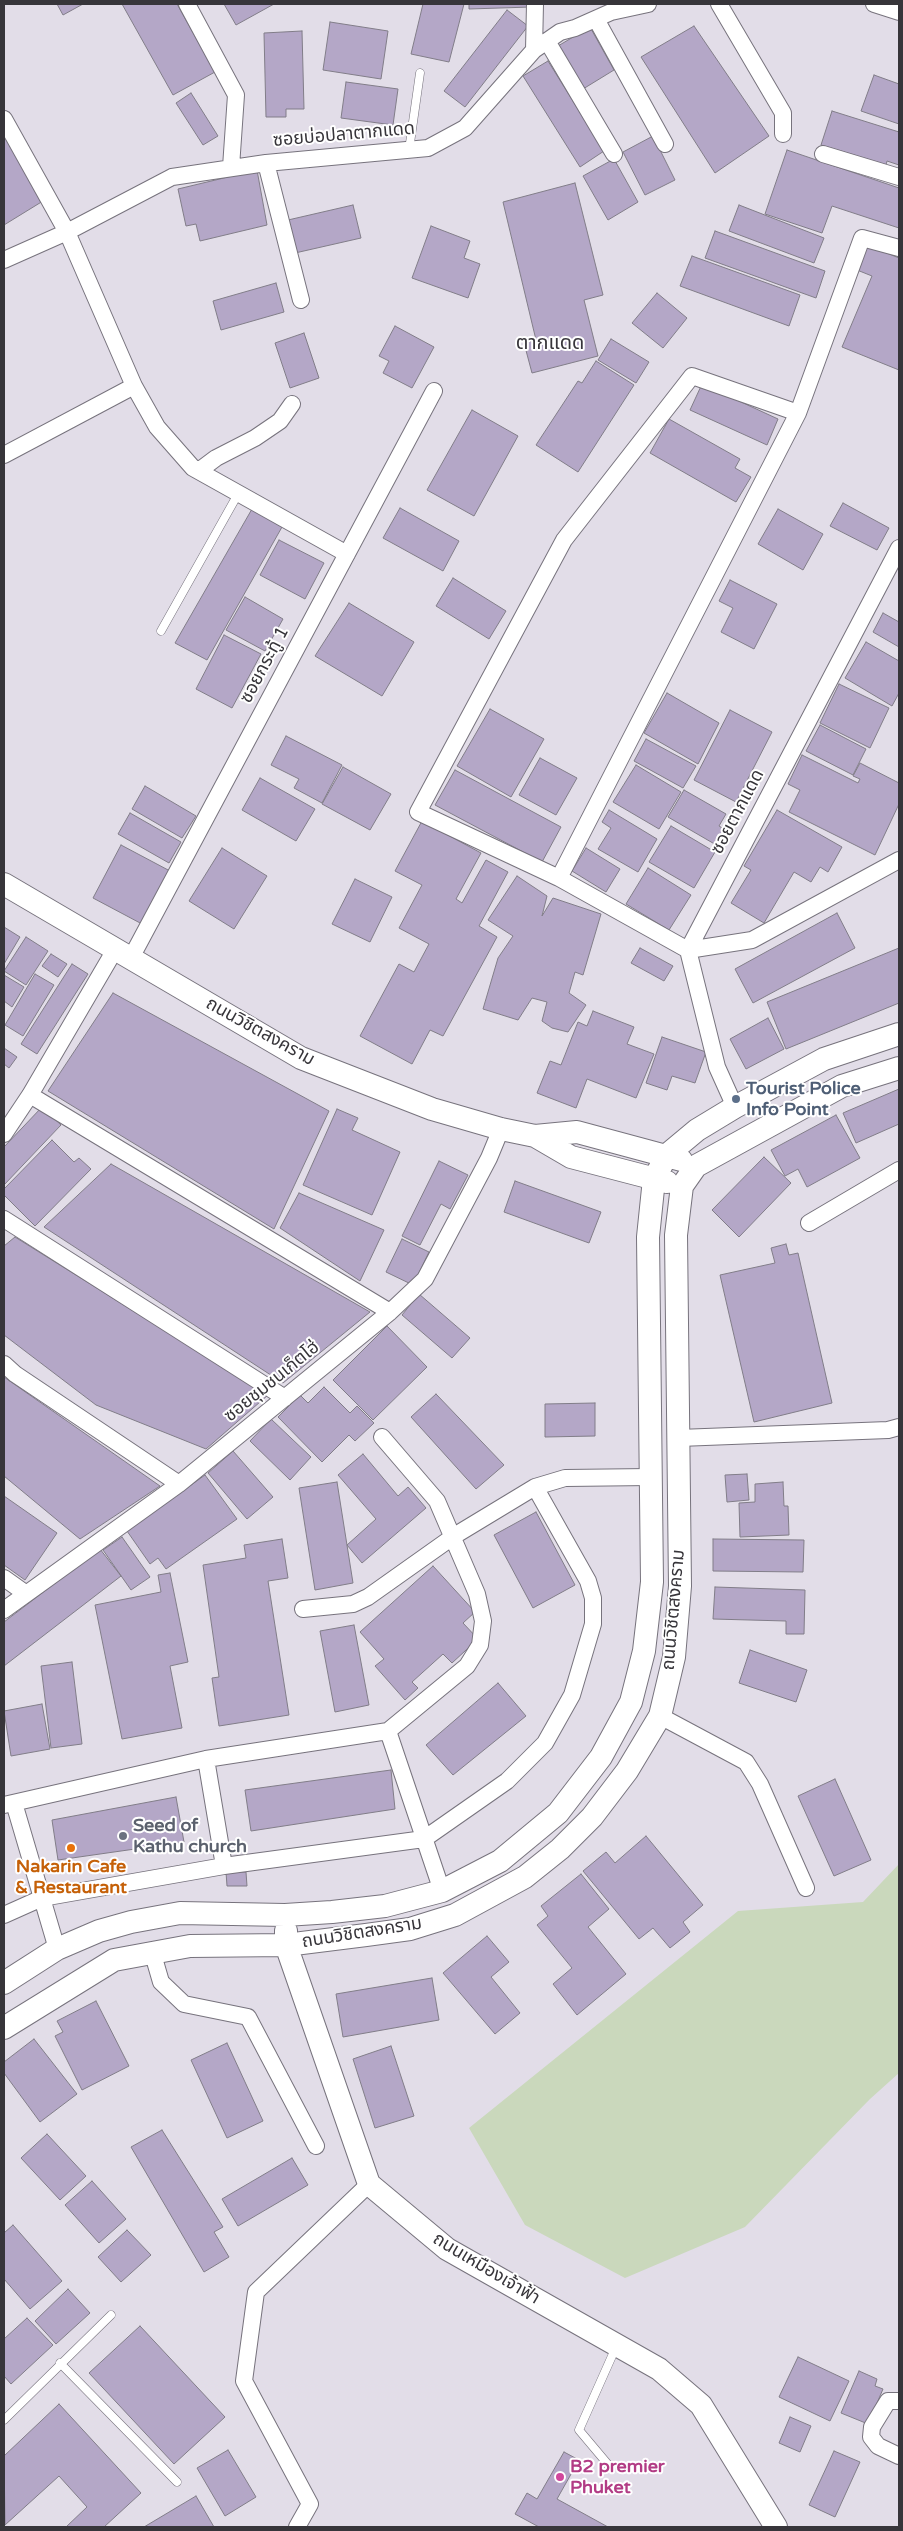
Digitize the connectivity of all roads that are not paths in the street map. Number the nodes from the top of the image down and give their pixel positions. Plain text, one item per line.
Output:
1 (187, 4) edge
2 (535, 4) edge
3 (648, 4) edge
4 (719, 4) edge
5 (881, 5) edge
6 (609, 8) edge
7 (899, 12) edge
8 (596, 19) junction
9 (541, 46) junction
10 (420, 73) dead end
11 (4, 119) edge
12 (782, 134) dead end
13 (665, 144) dead end
14 (409, 150) junction
15 (614, 154) dead end
16 (822, 154) dead end
17 (266, 163) junction
18 (231, 167) junction
19 (899, 177) edge
20 (67, 232) junction
21 (899, 248) edge
22 (4, 260) edge
23 (301, 300) dead end
24 (134, 386) junction
25 (434, 391) dead end
26 (292, 404) dead end
27 (798, 413) junction
28 (4, 455) edge
29 (193, 468) junction
30 (238, 494) junction
31 (899, 548) edge
32 (347, 554) junction
33 (161, 631) dead end
34 (899, 860) edge
35 (559, 878) junction
36 (4, 884) edge
37 (688, 950) junction
38 (123, 953) junction
39 (899, 1034) edge
40 (899, 1068) edge
41 (30, 1095) junction
42 (735, 1106) junction
43 (501, 1129) junction
44 (4, 1134) edge
45 (535, 1136) junction
46 (667, 1155) junction
47 (696, 1166) junction
48 (899, 1170) edge
49 (654, 1179) junction
50 (682, 1186) junction
51 (4, 1220) edge
52 (809, 1224) dead end
53 (390, 1312) junction
54 (4, 1364) edge
55 (285, 1398) junction
56 (898, 1431) edge
57 (382, 1437) dead end
58 (679, 1438) junction
59 (650, 1477) junction
60 (179, 1484) junction
61 (535, 1487) junction
62 (454, 1536) junction
63 (4, 1578) edge
64 (25, 1593) junction
65 (303, 1609) dead end
66 (4, 1610) edge
67 (660, 1716) junction
68 (388, 1731) junction
69 (206, 1759) junction
70 (9, 1804) edge
71 (424, 1840) junction
72 (224, 1866) junction
73 (806, 1888) dead end
74 (442, 1891) junction
75 (42, 1898) junction
76 (4, 1915) edge
77 (285, 1915) junction
78 (286, 1945) junction
79 (57, 1949) junction
80 (152, 1951) junction
81 (4, 1983) edge
82 (4, 2028) edge
83 (316, 2146) dead end
84 (369, 2184) junction
85 (110, 2315) dead end
86 (617, 2345) junction
87 (60, 2363) junction
88 (899, 2401) edge
89 (4, 2420) edge
90 (899, 2456) edge
91 (611, 2468) dead end
92 (177, 2482) dead end
93 (297, 2527) edge
94 (776, 2527) edge

1 - 18 street
2 - 9 street
3 - 6 street, ซอยบ่อปลาตากแดด
4 - 12 street
5 - 7 street
6 - 8 street, ซอยบ่อปลาตากแดด
8 - 9 street, ซอยบ่อปลาตากแดด
8 - 13 street
9 - 14 street, ซอยบ่อปลาตากแดด
9 - 15 street
10 - 14 lane
11 - 20 street
14 - 17 street, ซอยบ่อปลาตากแดด
16 - 19 street
17 - 18 street, ซอยบ่อปลาตากแดด
17 - 23 street
18 - 20 street, ซอยบ่อปลาตากแดด
20 - 22 street, ซอยบ่อปลาตากแดด
20 - 24 street
21 - 27 street
24 - 28 street
24 - 29 street
25 - 32 street, ซอยกระทู้ 1
26 - 29 street
27 - 35 street
27 - 35 street
29 - 30 street
30 - 32 street
30 - 33 lane
31 - 37 street, ซอยตากแดด
32 - 38 street, ซอยกระทู้ 1
34 - 37 street
35 - 37 street
36 - 38 main road, ถนนวิชิตสงคราม
37 - 42 street
38 - 41 street, ซอยกระทู้ 1
38 - 43 main road, ถนนวิชิตสงคราม
39 - 42 main road, ถนนวิชิตสงคราม
40 - 47 main road, ถนนวิชิตสงคราม
41 - 44 street, ซอยกระทู้ 1
41 - 53 street
42 - 46 main road, ถนนวิชิตสงคราม
43 - 45 main road, ถนนวิชิตสงคราม
43 - 53 street, ซอยชุมชนเก็ตโฮ่
45 - 46 main road, ถนนวิชิตสงคราม
45 - 49 main road, ถนนวิชิตสงคราม
46 - 47 main road, ถนนวิชิตสงคราม
46 - 49 main road, ถนนวิชิตสงคราม
47 - 50 main road, ถนนวิชิตสงคราม
48 - 52 street
49 - 50 main road, ถนนวิชิตสงคราม
49 - 59 main road, ถนนวิชิตสงคราม
50 - 58 main road, ถนนวิชิตสงคราม
51 - 55 street
53 - 55 street, ซอยชุมชนเก็ตโฮ่
54 - 60 street
55 - 60 street, ซอยชุมชนเก็ตโฮ่
56 - 58 street
57 - 62 street
58 - 67 main road, ถนนวิชิตสงคราม
59 - 61 street
59 - 74 main road, ถนนวิชิตสงคราม
60 - 64 street, ซอยชุมชนเก็ตโฮ่
61 - 62 street
61 - 71 street
62 - 65 street
62 - 68 street
63 - 64 street
64 - 66 street, ซอยชุมชนเก็ตโฮ่
67 - 73 street
67 - 78 main road, ถนนวิชิตสงคราม
68 - 69 street
68 - 71 street
69 - 70 street
69 - 72 street
70 - 75 street
71 - 72 street
71 - 74 street
72 - 75 street
74 - 77 main road, ถนนวิชิตสงคราม
75 - 76 street
75 - 79 street
77 - 78 main road
77 - 79 main road, ถนนวิชิตสงคราม
78 - 80 main road, ถนนวิชิตสงคราม
78 - 84 main road
79 - 81 main road, ถนนวิชิตสงคราม
80 - 82 main road, ถนนวิชิตสงคราม
80 - 83 street
84 - 86 main road, ถนนเหมืองเจ้าฟ้า
84 - 93 street
85 - 87 lane
86 - 91 lane
86 - 94 main road, ถนนเหมืองเจ้าฟ้า
87 - 89 lane
87 - 92 lane
88 - 90 street

